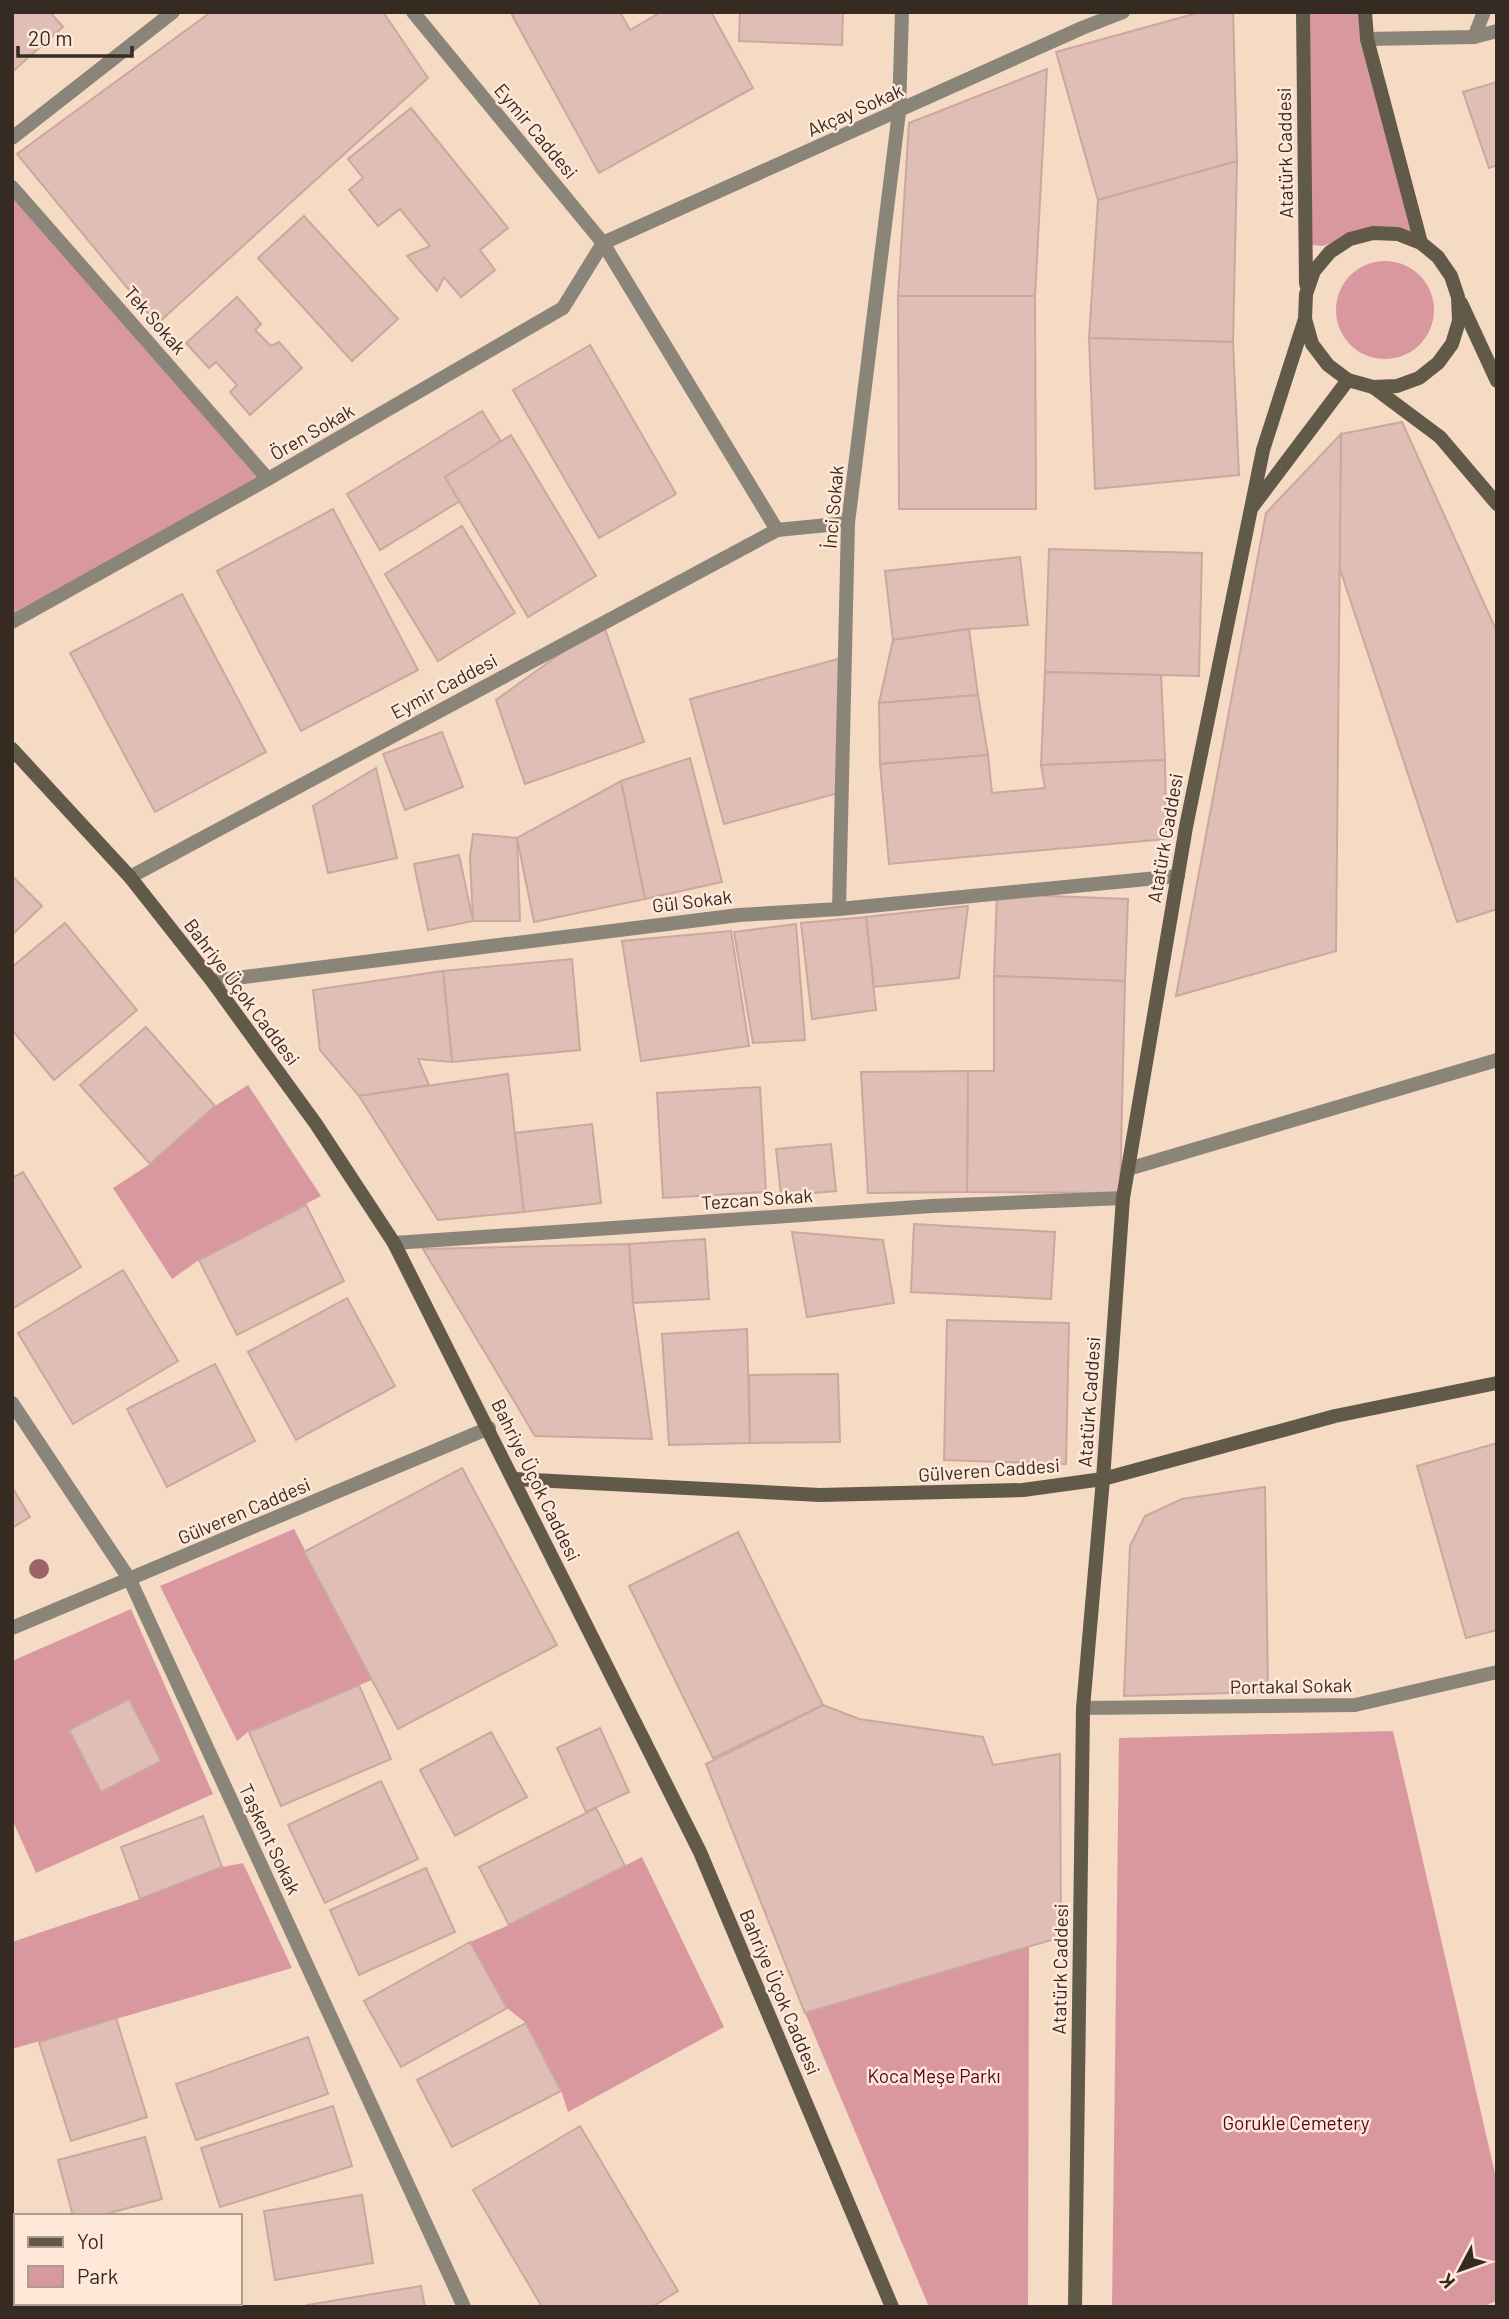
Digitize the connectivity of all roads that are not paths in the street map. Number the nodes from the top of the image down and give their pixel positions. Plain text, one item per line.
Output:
1 (173, 12) edge
2 (413, 12) edge
3 (902, 12) edge
4 (1123, 12) edge
5 (1303, 12) edge
6 (1365, 12) edge
7 (1484, 12) edge
8 (1497, 31) edge
9 (1474, 37) junction
10 (1367, 39) junction
11 (899, 112) junction
12 (12, 138) edge
13 (12, 187) edge
14 (603, 243) junction
15 (1421, 243) junction
16 (1306, 294) junction
17 (1458, 297) junction
18 (1305, 319) junction
19 (1348, 380) junction
20 (1497, 381) edge
21 (1373, 387) junction
22 (268, 479) junction
23 (1497, 504) edge
24 (1250, 510) junction
25 (848, 523) junction
26 (777, 530) junction
27 (12, 622) edge
28 (13, 753) edge
29 (1178, 876) junction
30 (130, 877) junction
31 (839, 909) junction
32 (212, 981) junction
33 (1497, 1060) edge
34 (1128, 1169) junction
35 (1123, 1198) junction
36 (394, 1243) junction
37 (1497, 1383) edge
38 (12, 1403) edge
39 (489, 1428) junction
40 (514, 1479) junction
41 (1103, 1479) junction
42 (130, 1580) junction
43 (12, 1628) edge
44 (1497, 1672) edge
45 (1083, 1708) junction
46 (464, 2307) edge
47 (892, 2307) edge
48 (1075, 2307) edge

1 - 12 street
2 - 14 street, Eymir Caddesi
3 - 11 street, İnci Sokak
4 - 11 street, Akçay Sokak
5 - 16 street, Atatürk Caddesi
6 - 10 street
7 - 9 street
8 - 9 street
9 - 10 street
10 - 15 street
11 - 14 street, Akçay Sokak
11 - 25 street, İnci Sokak
13 - 22 street, Tek Sokak
14 - 22 street, Ören Sokak
14 - 26 street, Eymir Caddesi
15 - 16 street
15 - 17 street
16 - 18 street
17 - 20 street
17 - 21 street
18 - 19 street
18 - 24 street, Atatürk Caddesi
19 - 21 street
19 - 24 street
21 - 23 street
22 - 27 street, Ören Sokak
24 - 29 street, Atatürk Caddesi
25 - 26 street, Eymir Caddesi
25 - 31 street, İnci Sokak
26 - 30 street, Eymir Caddesi
28 - 30 street, Bahriye Üçok Caddesi
29 - 31 street, Gül Sokak
29 - 34 street, Atatürk Caddesi
30 - 32 street, Bahriye Üçok Caddesi
31 - 32 street, Gül Sokak
32 - 36 street, Bahriye Üçok Caddesi
33 - 34 street
34 - 35 street, Atatürk Caddesi
35 - 36 street, Tezcan Sokak
35 - 41 street, Atatürk Caddesi
36 - 39 street, Bahriye Üçok Caddesi
37 - 41 street, Gülveren Caddesi
38 - 42 street, Taşkent Sokak
39 - 40 street, Bahriye Üçok Caddesi
39 - 42 street, Gülveren Caddesi
40 - 41 street, Gülveren Caddesi
40 - 47 street, Bahriye Üçok Caddesi
41 - 45 street, Atatürk Caddesi
42 - 43 street, Gülveren Caddesi
42 - 46 street, Taşkent Sokak
44 - 45 street, Portakal Sokak
45 - 48 street, Atatürk Caddesi

